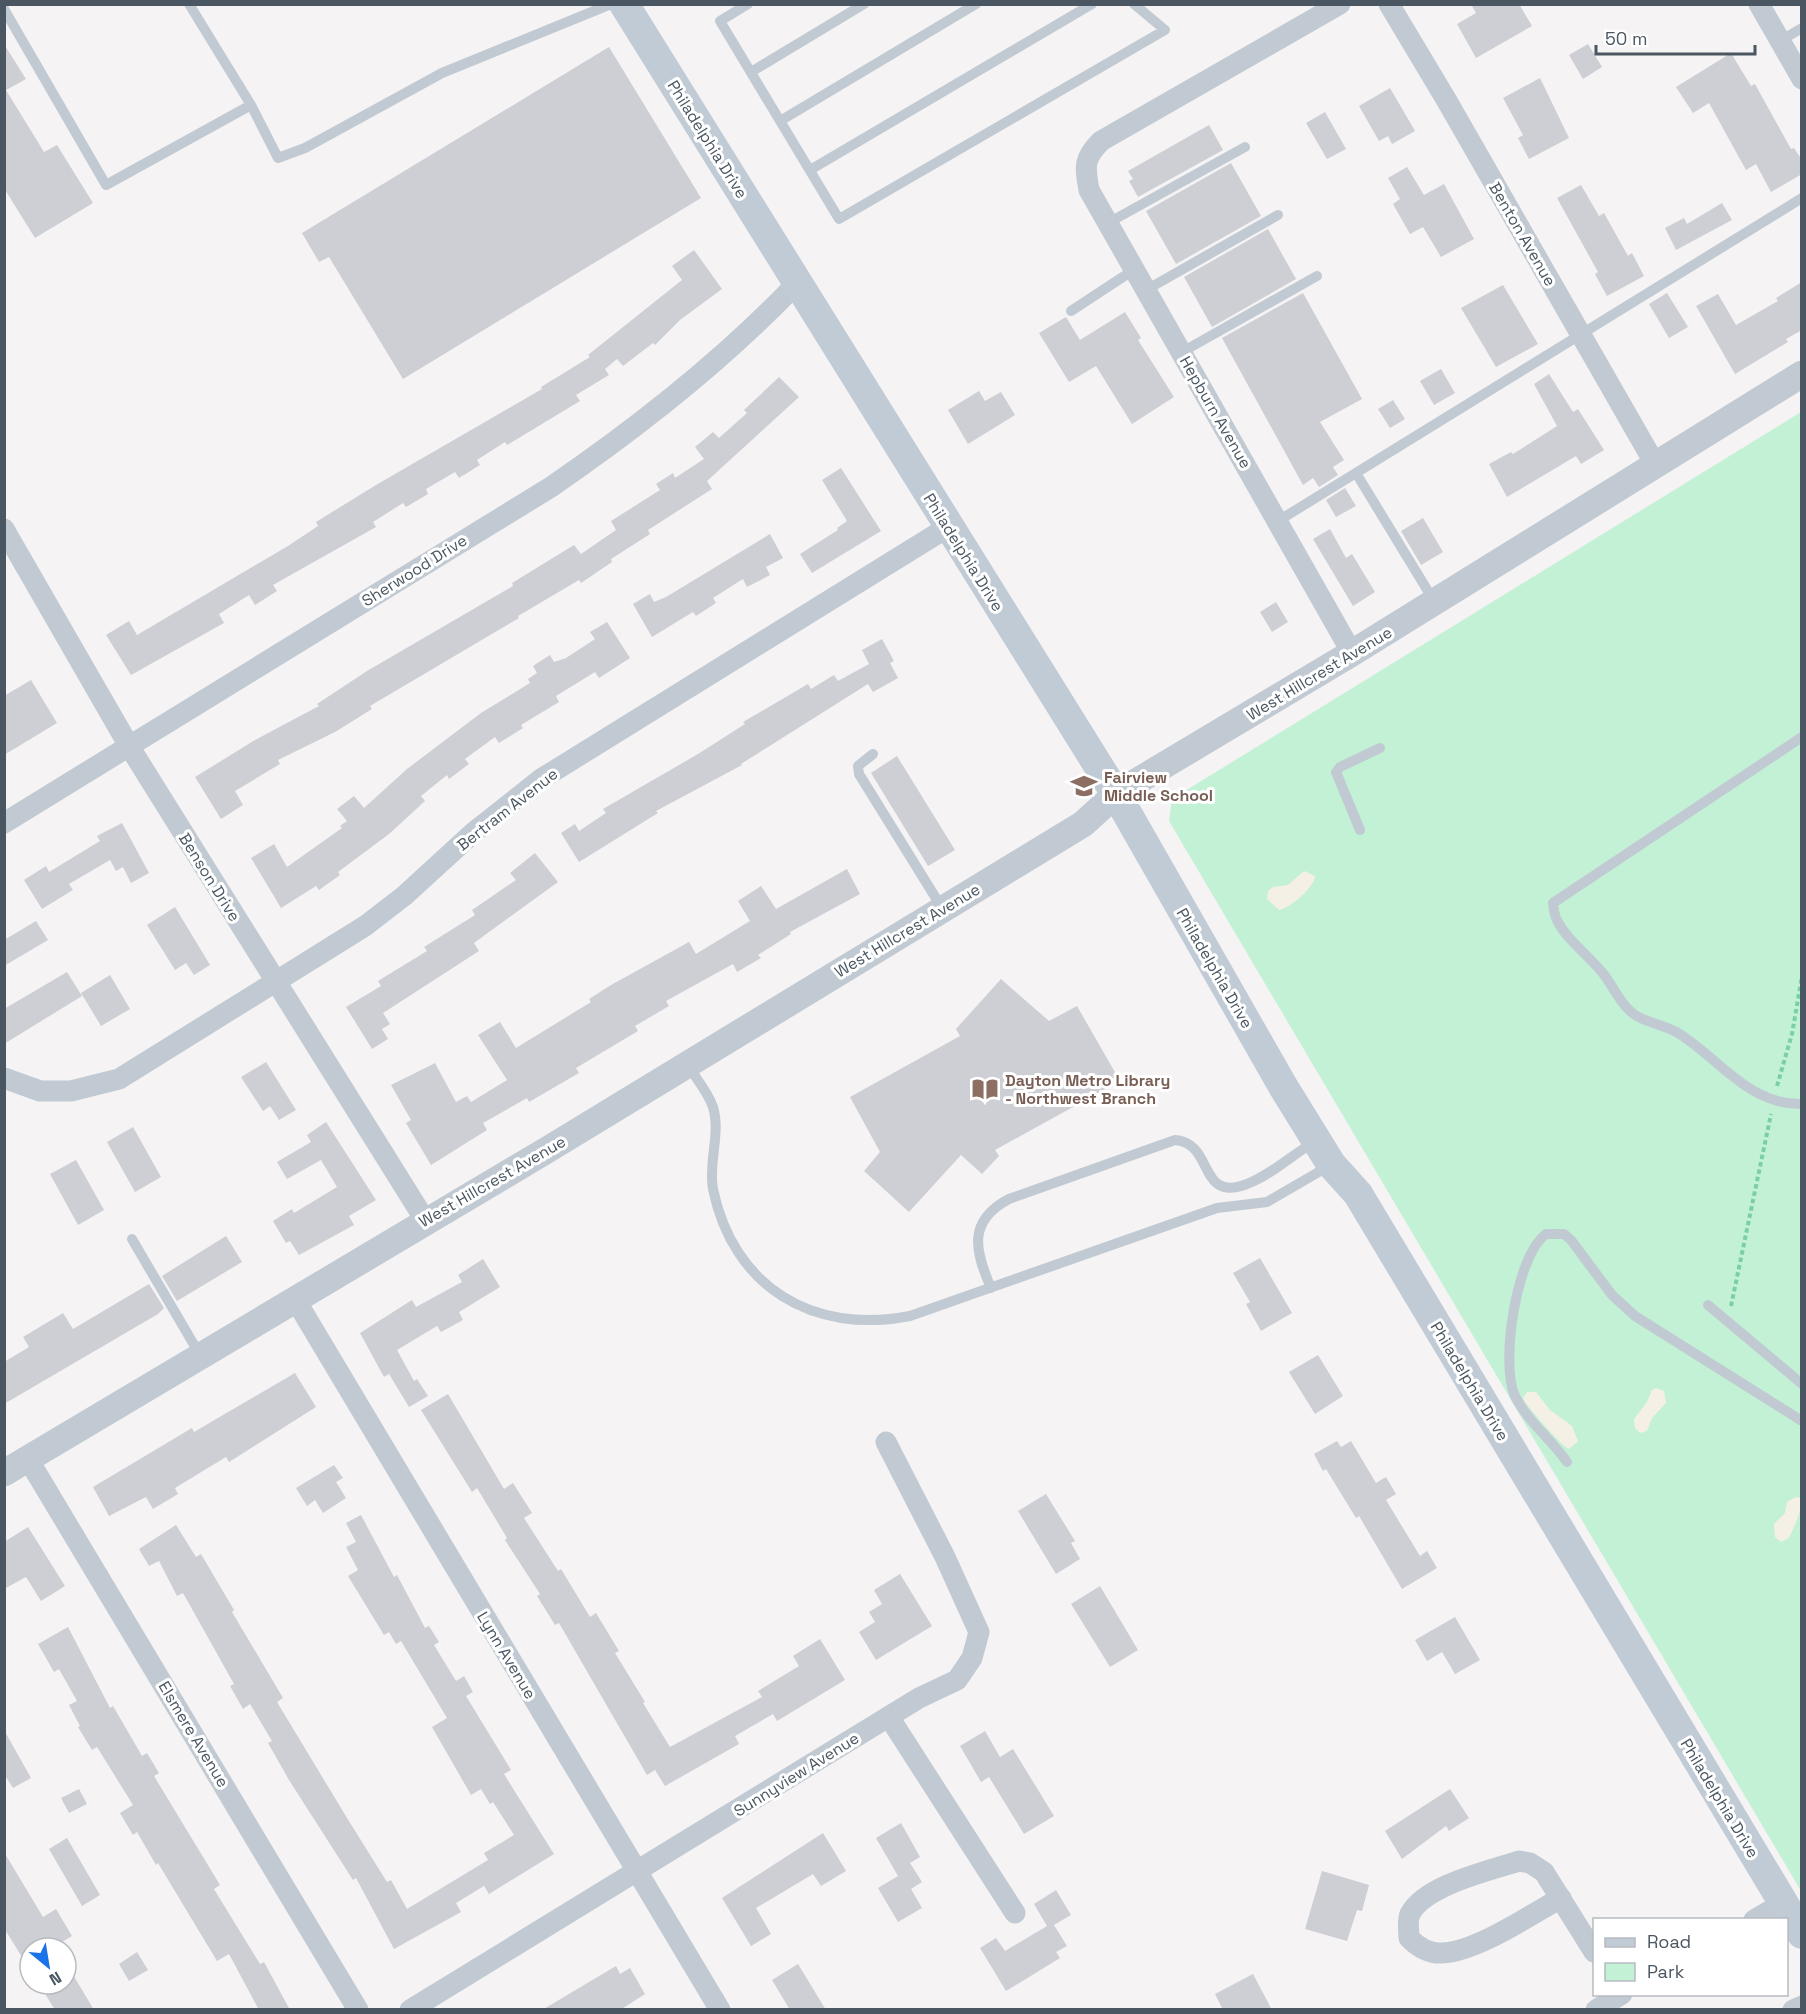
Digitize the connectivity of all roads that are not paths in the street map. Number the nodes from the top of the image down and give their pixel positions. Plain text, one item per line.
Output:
1 (189, 4) edge
2 (611, 4) edge
3 (624, 4) edge
4 (748, 4) edge
5 (864, 4) edge
6 (976, 4) edge
7 (1092, 4) edge
8 (1134, 4) edge
9 (1340, 4) edge
10 (1389, 4) edge
11 (1759, 4) edge
12 (4, 9) edge
13 (1802, 28) edge
14 (1780, 41) junction
15 (750, 72) junction
16 (1802, 79) edge
17 (251, 105) junction
18 (780, 121) junction
19 (1245, 147) dead end
20 (810, 170) junction
21 (1802, 198) edge
22 (1278, 215) dead end
23 (1108, 223) junction
24 (1135, 269) junction
25 (1317, 276) dead end
26 (797, 283) junction
27 (1146, 290) junction
28 (1071, 311) dead end
29 (1580, 334) junction
30 (1182, 352) junction
31 (1802, 374) edge
32 (1655, 464) junction
33 (1356, 473) junction
34 (1278, 521) junction
35 (948, 527) junction
36 (4, 529) edge
37 (1434, 602) junction
38 (1352, 653) junction
39 (1802, 737) edge
40 (129, 746) junction
41 (1380, 748) dead end
42 (873, 754) dead end
43 (1116, 794) junction
44 (4, 823) edge
45 (1360, 830) dead end
46 (942, 908) junction
47 (276, 983) junction
48 (687, 1064) junction
49 (4, 1078) edge
50 (1802, 1104) edge
51 (1324, 1152) junction
52 (1232, 1187) junction
53 (1234, 1206) junction
54 (425, 1220) junction
55 (132, 1239) dead end
56 (991, 1288) junction
57 (295, 1299) junction
58 (1708, 1305) dead end
59 (200, 1356) junction
60 (1802, 1384) edge
61 (1802, 1421) edge
62 (886, 1442) dead end
63 (28, 1459) junction
64 (1567, 1462) dead end
65 (4, 1473) edge
66 (889, 1717) junction
67 (637, 1872) junction
68 (1561, 1898) junction
69 (1783, 1903) junction
70 (1015, 1913) dead end
71 (1757, 1918) edge
72 (1802, 1934) edge
73 (1593, 1950) edge
74 (1620, 1996) edge
75 (1623, 1996) edge
76 (1802, 2006) edge
77 (358, 2010) edge
78 (410, 2010) edge
79 (720, 2010) edge
80 (1596, 2010) edge
81 (1631, 2010) edge
82 (1793, 2010) edge

1 - 17 lane
2 - 17 lane
3 - 26 main road, Philadelphia Drive
4 - 15 lane
5 - 15 lane
6 - 18 lane
7 - 20 lane
8 - 20 lane
9 - 23 street, Hepburn Avenue
10 - 29 street, Benton Avenue
11 - 14 street
12 - 17 lane
13 - 14 lane
14 - 16 street
15 - 18 lane
18 - 20 lane
19 - 23 lane
21 - 29 lane
22 - 27 lane
23 - 24 street, Hepburn Avenue
24 - 27 street, Hepburn Avenue
24 - 28 lane
25 - 30 lane
26 - 35 main road, Philadelphia Drive
26 - 40 street, Sherwood Drive
27 - 30 street, Hepburn Avenue
29 - 32 street, Benton Avenue
29 - 33 lane
30 - 34 street, Hepburn Avenue
31 - 32 street, West Hillcrest Avenue
32 - 37 street, West Hillcrest Avenue
33 - 34 lane
33 - 37 lane
34 - 38 street, Hepburn Avenue
35 - 43 main road, Philadelphia Drive
35 - 47 street, Bertram Avenue
36 - 40 street, Benson Drive
37 - 38 street, West Hillcrest Avenue
38 - 43 street, West Hillcrest Avenue
39 - 50 lane
40 - 44 street, Sherwood Drive
40 - 47 street, Benson Drive
41 - 45 lane
42 - 46 lane
43 - 46 street, West Hillcrest Avenue
43 - 51 main road, Philadelphia Drive
46 - 48 street, West Hillcrest Avenue
47 - 49 street, Bertram Avenue
47 - 54 street, Benson Drive
48 - 54 street, West Hillcrest Avenue
48 - 56 lane
51 - 52 lane
51 - 53 lane
51 - 69 main road, Philadelphia Drive
52 - 53 lane
52 - 56 lane
53 - 56 lane
54 - 57 street, West Hillcrest Avenue
55 - 59 lane
57 - 59 street, West Hillcrest Avenue
57 - 67 street, Lynn Avenue
58 - 60 lane
59 - 63 street, West Hillcrest Avenue
61 - 64 lane
62 - 66 street, Sunnyview Avenue
63 - 65 street, West Hillcrest Avenue
63 - 77 street, Elsmere Avenue
66 - 67 street, Sunnyview Avenue
66 - 70 street
67 - 78 street, Sunnyview Avenue
67 - 79 street, Lynn Avenue
68 - 68 street
68 - 73 street
69 - 71 street
69 - 72 main road, Philadelphia Drive
74 - 80 street
75 - 81 street
76 - 82 street

